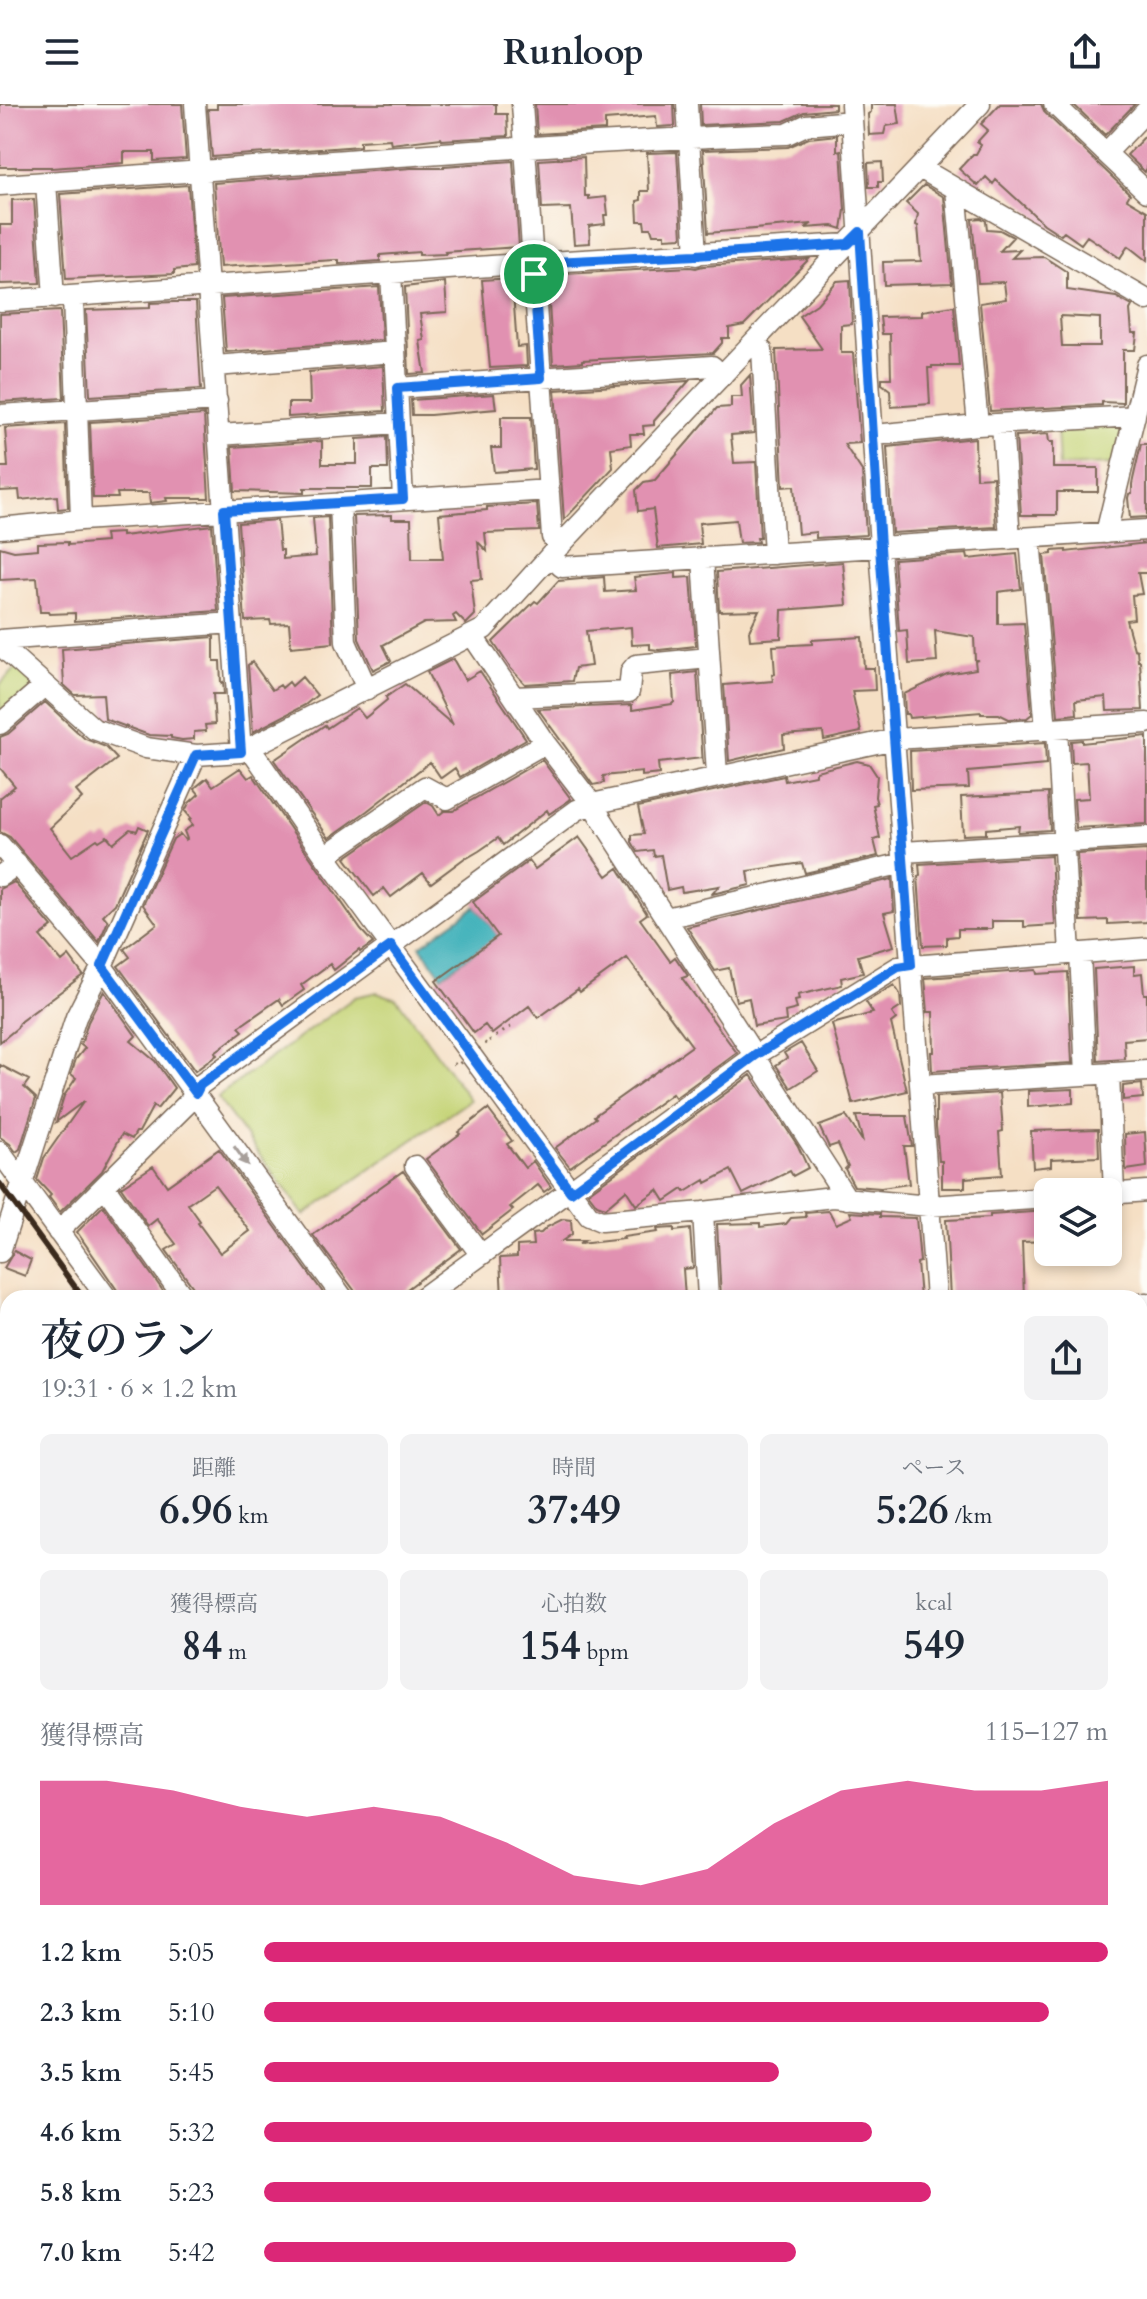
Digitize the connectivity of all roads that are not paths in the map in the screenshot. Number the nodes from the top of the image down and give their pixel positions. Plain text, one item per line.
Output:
1 (195, 104) edge
2 (522, 104) edge
3 (687, 104) edge
4 (980, 104) edge
5 (1054, 104) edge
6 (1147, 110) edge
7 (851, 113) edge
8 (689, 138) junction
9 (525, 146) junction
10 (1106, 153) junction
11 (920, 168) junction
12 (200, 172) junction
13 (46, 182) junction
14 (0, 185) edge
15 (956, 189) junction
16 (1147, 192) edge
17 (854, 238) junction
18 (696, 255) junction
19 (533, 263) junction
20 (391, 273) junction
21 (208, 286) junction
22 (63, 298) junction
23 (1147, 300) edge
24 (0, 301) edge
25 (754, 342) junction
26 (395, 352) junction
27 (1147, 365) edge
28 (215, 366) junction
29 (722, 376) junction
30 (541, 378) junction
31 (397, 388) junction
32 (217, 401) junction
33 (77, 410) junction
34 (0, 415) edge
35 (1135, 416) junction
36 (399, 423) junction
37 (1002, 424) junction
38 (978, 425) junction
39 (219, 435) junction
40 (874, 435) junction
41 (549, 490) junction
42 (403, 499) junction
43 (340, 503) junction
44 (224, 510) junction
45 (81, 520) junction
46 (0, 528) edge
47 (1147, 530) edge
48 (1106, 533) junction
49 (1020, 538) junction
50 (880, 547) junction
51 (555, 551) junction
52 (774, 554) junction
53 (703, 558) junction
54 (232, 623) junction
55 (472, 635) junction
56 (0, 642) edge
57 (709, 658) junction
58 (44, 686) junction
59 (367, 689) junction
60 (514, 697) junction
61 (1147, 723) edge
62 (0, 724) edge
63 (1051, 729) junction
64 (895, 739) junction
65 (545, 743) junction
66 (245, 750) junction
67 (196, 755) junction
68 (717, 775) junction
69 (592, 804) junction
70 (1147, 837) edge
71 (1064, 842) junction
72 (0, 845) edge
73 (325, 856) junction
74 (904, 858) junction
75 (8, 870) edge
76 (666, 918) junction
77 (391, 946) junction
78 (1147, 948) edge
79 (1075, 954) junction
80 (911, 965) junction
81 (102, 966) junction
82 (756, 1055) junction
83 (1147, 1071) edge
84 (1109, 1073) junction
85 (1086, 1075) junction
86 (920, 1085) junction
87 (196, 1093) junction
88 (0, 1152) edge
89 (415, 1166) dead end
90 (1111, 1178) edge
91 (22, 1182) junction
92 (105, 1187) junction
93 (1147, 1191) edge
94 (571, 1192) junction
95 (1122, 1193) edge
96 (847, 1199) junction
97 (1034, 1199) edge
98 (929, 1206) junction
99 (703, 1212) junction
100 (58, 1232) junction
101 (0, 1252) edge
102 (481, 1255) junction
103 (101, 1290) edge
104 (178, 1290) edge
105 (337, 1290) edge
106 (433, 1290) edge
107 (708, 1290) edge
108 (935, 1290) edge

1 - 12 street
2 - 9 street
3 - 8 street
4 - 11 street
5 - 10 street
6 - 10 street
7 - 8 street
7 - 17 street
8 - 9 street
8 - 18 street
9 - 12 street
9 - 19 street
10 - 16 street
11 - 15 street
11 - 17 street
12 - 13 street
12 - 21 street
13 - 14 street
13 - 22 street
15 - 23 street
15 - 38 street
17 - 18 street
17 - 25 street
17 - 40 street
18 - 19 street
19 - 20 street
19 - 30 street
20 - 21 street
20 - 26 street
21 - 22 street
21 - 28 street
22 - 24 street
22 - 33 street
25 - 29 street
25 - 52 street
26 - 28 street
26 - 31 street
27 - 35 street
28 - 32 street
29 - 30 street
29 - 51 street
30 - 31 street
30 - 41 street
31 - 36 street
32 - 33 street
32 - 39 street
33 - 34 street
33 - 45 street
35 - 37 street
35 - 48 street
36 - 39 street
36 - 42 street
37 - 38 street
37 - 49 street
38 - 40 street
39 - 44 street
40 - 50 street
41 - 42 street
41 - 51 street
42 - 43 street
43 - 44 street
43 - 59 street
44 - 45 street
44 - 54 street
45 - 46 street
47 - 48 street
48 - 49 street
49 - 50 street
49 - 63 street
50 - 52 street
50 - 64 street
51 - 53 street
51 - 55 street
52 - 53 street
53 - 57 street
54 - 56 street
54 - 66 street
55 - 59 street
55 - 60 street
56 - 58 street
57 - 60 street
57 - 68 street
58 - 62 street
58 - 67 street
59 - 66 street
60 - 65 street
61 - 63 street
63 - 64 street
63 - 71 street
64 - 68 street
64 - 74 street
65 - 69 street
65 - 73 street
66 - 67 street
66 - 73 street
67 - 81 street
68 - 69 street
69 - 76 street
69 - 77 street
70 - 71 street
71 - 74 street
71 - 79 street
72 - 75 street
73 - 77 street
74 - 76 street
74 - 80 street
75 - 81 street
76 - 82 street
77 - 87 street
77 - 94 street
78 - 79 street
79 - 80 street
79 - 85 street
80 - 82 street
80 - 86 street
81 - 87 street
81 - 91 street
82 - 94 street
82 - 96 street
83 - 84 street
84 - 85 street
84 - 90 street
85 - 86 street
86 - 98 street
87 - 92 street
87 -> 105 street
88 - 91 street
89 - 102 street
91 - 100 street
91 - 101 street
92 - 100 street
92 - 104 street
93 - 95 street
94 - 99 street
94 - 102 street
96 - 98 street
96 - 99 street
97 - 98 street
98 - 108 street
99 - 107 street
100 - 103 street
102 - 106 street

